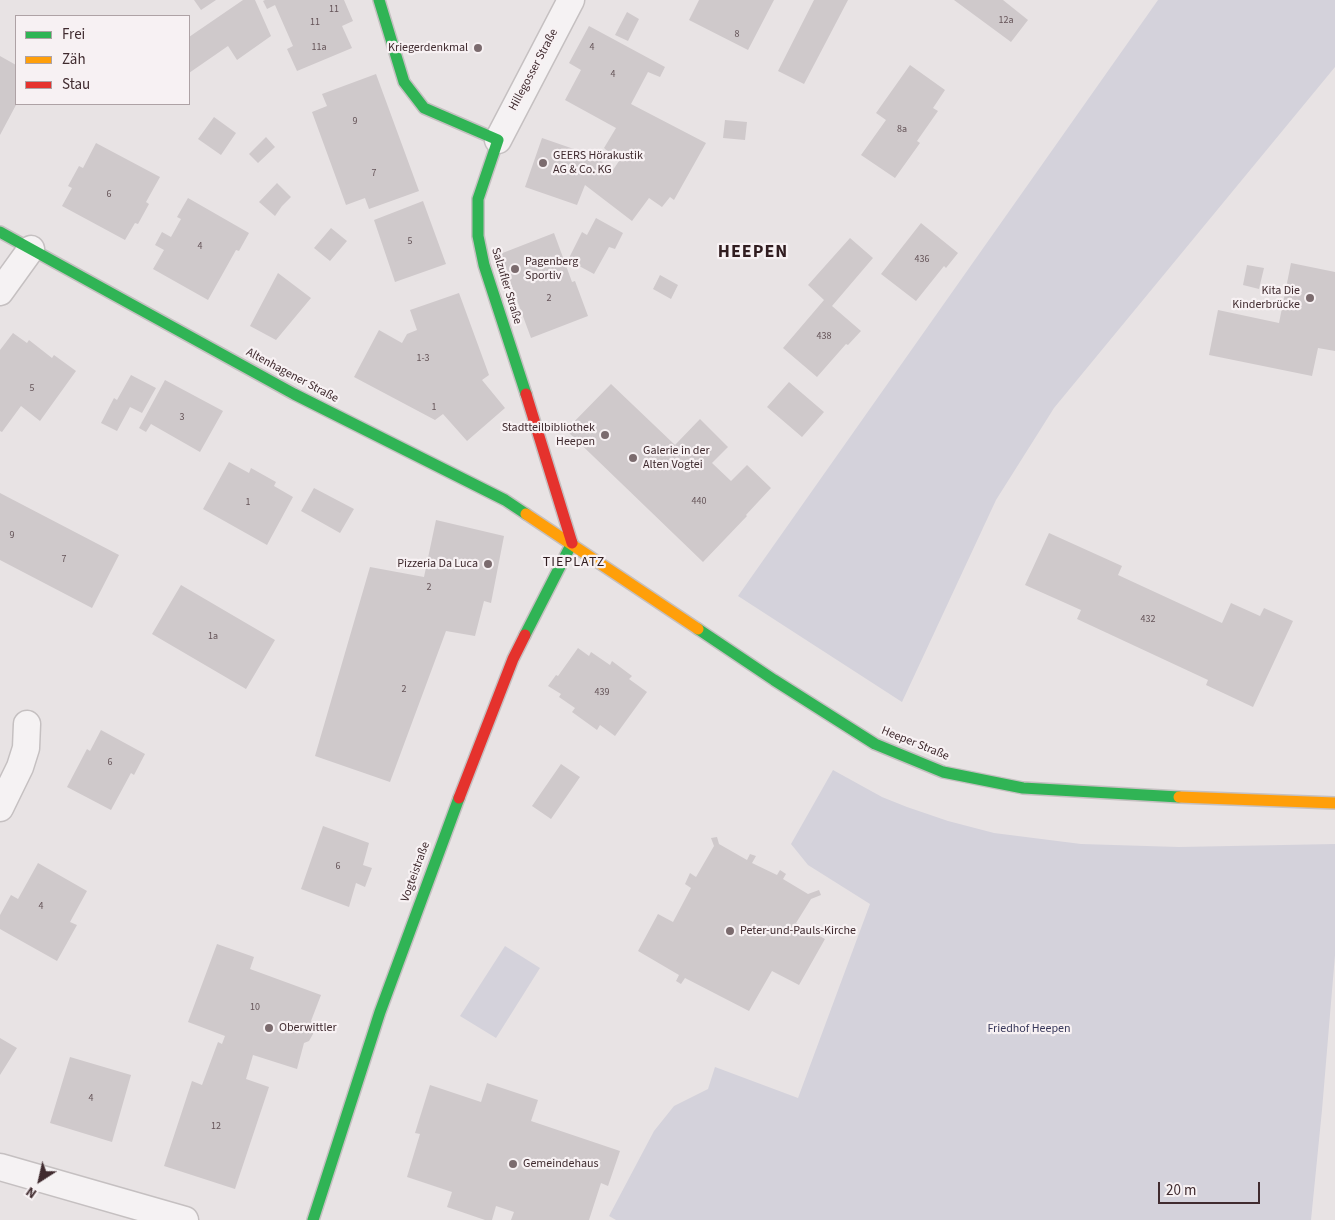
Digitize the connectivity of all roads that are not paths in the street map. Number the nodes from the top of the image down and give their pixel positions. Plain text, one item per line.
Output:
1 (379, 0) edge
2 (571, 0) edge
3 (498, 140) junction
4 (0, 232) edge
5 (31, 249) junction
6 (0, 292) edge
7 (572, 543) junction
8 (27, 724) dead end
9 (1335, 803) edge
10 (0, 808) edge
11 (0, 1167) edge
12 (185, 1220) edge
13 (313, 1220) edge

1 - 3 main road
2 - 3 street, Hillegosser Straße
3 - 7 main road, Salzufler Straße
4 - 5 main road, Altenhagener Straße
5 - 6 street
5 - 7 main road, Altenhagener Straße
7 - 9 main road, Heeper Straße
7 - 13 main road, Vogteistraße
8 - 10 street
11 - 12 street

